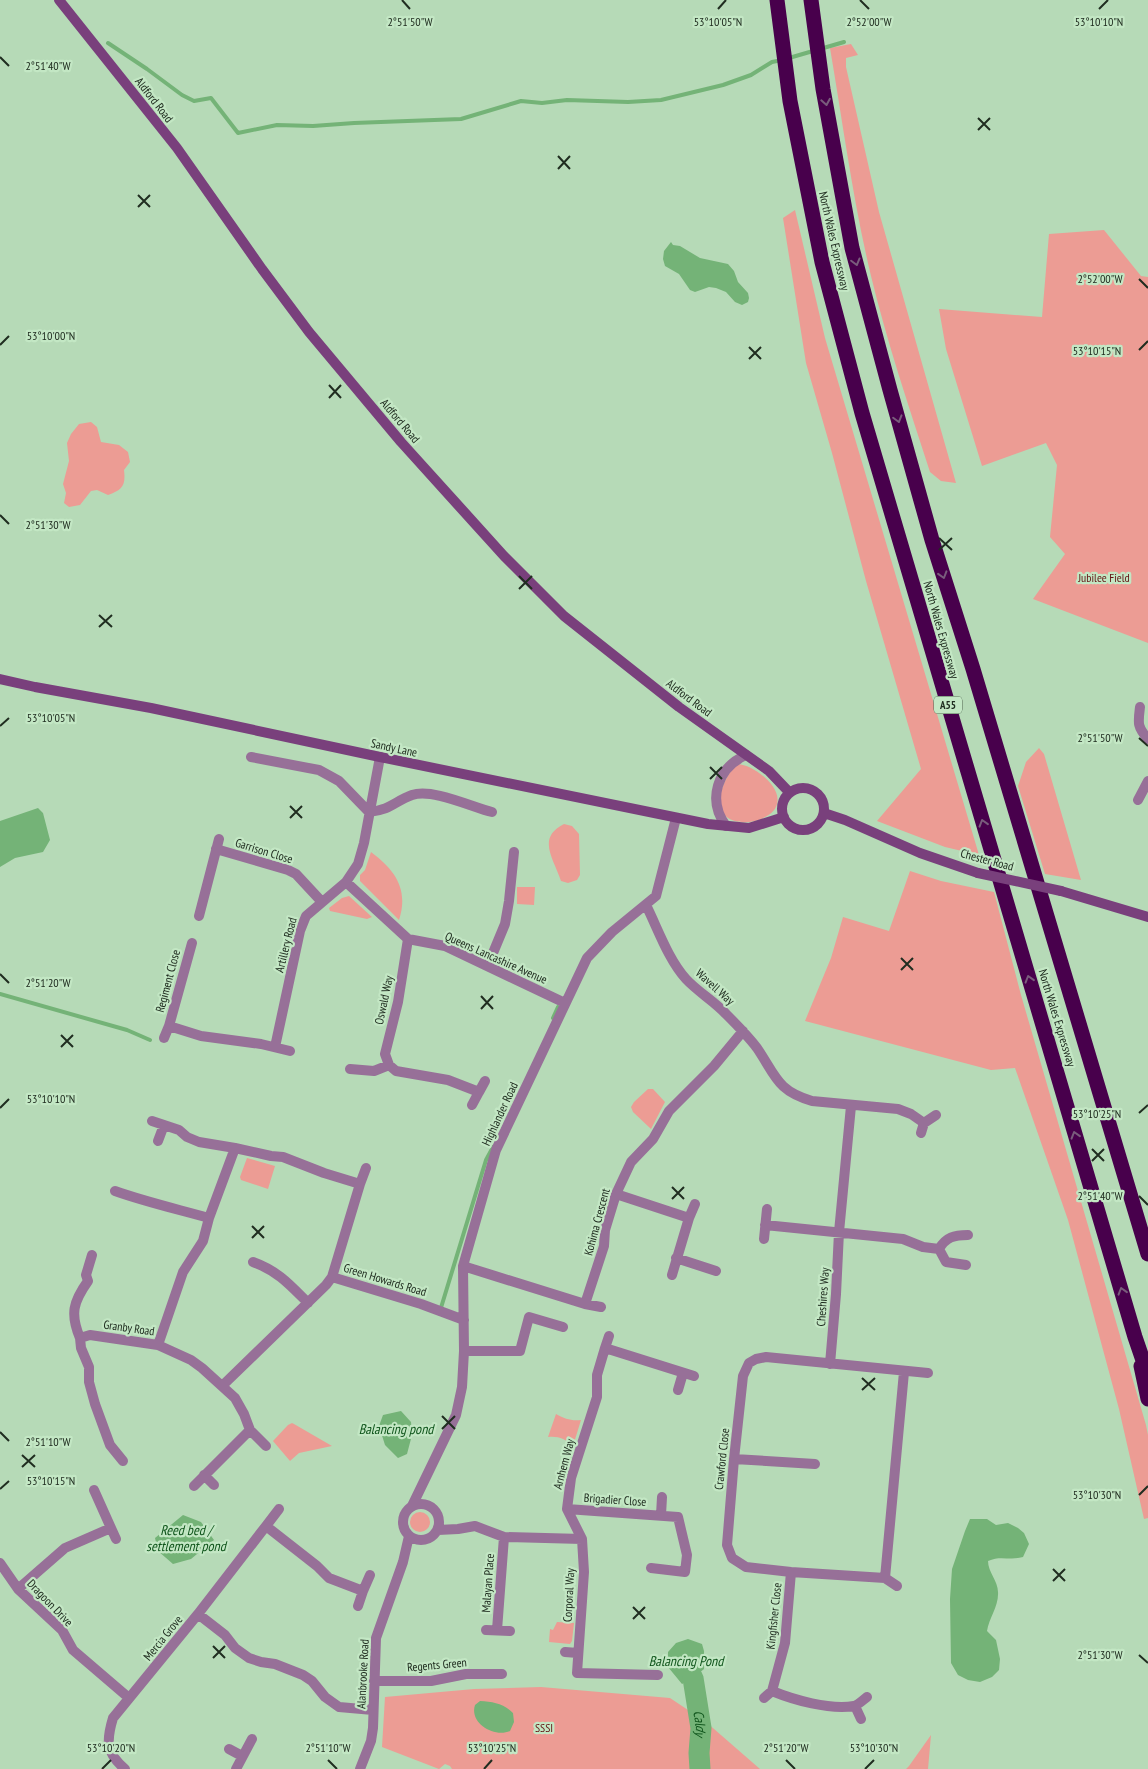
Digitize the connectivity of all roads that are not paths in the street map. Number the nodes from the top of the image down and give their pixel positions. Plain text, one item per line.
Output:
1 (59, 0) edge
2 (777, 0) edge
3 (811, 0) edge
4 (0, 679) edge
5 (1140, 707) dead end
6 (1148, 739) edge
7 (746, 755) junction
8 (251, 756) dead end
9 (380, 757) junction
10 (1148, 781) edge
11 (790, 792) junction
12 (1138, 800) dead end
13 (369, 812) junction
14 (492, 812) dead end
15 (824, 813) junction
16 (784, 817) junction
17 (676, 818) junction
18 (726, 826) junction
19 (219, 838) dead end
20 (216, 849) junction
21 (514, 852) dead end
22 (346, 882) junction
23 (322, 902) junction
24 (646, 905) junction
25 (199, 916) dead end
26 (1148, 917) edge
27 (408, 939) junction
28 (192, 942) dead end
29 (488, 966) junction
30 (565, 1003) junction
31 (169, 1026) junction
32 (743, 1031) junction
33 (164, 1038) dead end
34 (274, 1047) junction
35 (290, 1051) dead end
36 (389, 1065) junction
37 (350, 1068) dead end
38 (484, 1081) dead end
39 (479, 1092) junction
40 (472, 1105) dead end
41 (851, 1106) junction
42 (936, 1115) dead end
43 (152, 1121) dead end
44 (164, 1125) junction
45 (158, 1141) dead end
46 (235, 1148) junction
47 (366, 1168) dead end
48 (360, 1184) junction
49 (114, 1191) dead end
50 (616, 1194) junction
51 (695, 1204) dead end
52 (767, 1209) dead end
53 (209, 1218) junction
54 (689, 1218) junction
55 (765, 1225) junction
56 (839, 1232) junction
57 (968, 1235) dead end
58 (764, 1238) dead end
59 (939, 1249) junction
60 (1148, 1254) edge
61 (92, 1255) dead end
62 (676, 1258) junction
63 (253, 1262) dead end
64 (966, 1265) dead end
65 (463, 1266) junction
66 (716, 1271) dead end
67 (332, 1276) junction
68 (672, 1276) dead end
69 (308, 1303) junction
70 (585, 1304) junction
71 (602, 1307) dead end
72 (464, 1320) junction
73 (563, 1328) dead end
74 (609, 1336) dead end
75 (1136, 1337) junction
76 (80, 1338) junction
77 (158, 1345) junction
78 (606, 1348) junction
79 (464, 1351) junction
80 (830, 1364) junction
81 (904, 1372) junction
82 (684, 1373) junction
83 (928, 1373) dead end
84 (1148, 1375) edge
85 (694, 1376) dead end
86 (222, 1386) junction
87 (678, 1390) dead end
88 (1148, 1399) edge
89 (250, 1430) junction
90 (266, 1446) dead end
91 (734, 1458) junction
92 (124, 1461) dead end
93 (815, 1464) dead end
94 (204, 1475) junction
95 (214, 1485) dead end
96 (422, 1485) junction
97 (194, 1486) dead end
98 (94, 1490) dead end
99 (662, 1496) dead end
100 (423, 1504) junction
101 (412, 1506) junction
102 (279, 1509) dead end
103 (567, 1509) junction
104 (661, 1515) junction
105 (266, 1526) junction
106 (111, 1528) junction
107 (441, 1528) junction
108 (409, 1536) junction
109 (504, 1537) junction
110 (116, 1539) dead end
111 (582, 1539) junction
112 (419, 1540) junction
113 (406, 1552) junction
114 (0, 1563) edge
115 (651, 1568) dead end
116 (791, 1572) junction
117 (370, 1575) dead end
118 (885, 1578) junction
119 (897, 1586) dead end
120 (18, 1589) junction
121 (363, 1591) junction
122 (358, 1606) dead end
123 (198, 1614) junction
124 (510, 1631) dead end
125 (566, 1652) dead end
126 (578, 1653) junction
127 (502, 1674) dead end
128 (658, 1675) dead end
129 (374, 1681) junction
130 (867, 1697) dead end
131 (130, 1698) junction
132 (855, 1706) junction
133 (372, 1710) junction
134 (861, 1719) dead end
135 (252, 1739) dead end
136 (229, 1749) dead end
137 (242, 1756) junction
138 (125, 1769) edge
139 (236, 1769) edge
140 (360, 1769) edge

1 - 7 main road, Aldford Road
75 -> 2 highway, North Wales Expressway / A55
3 -> 60 highway, North Wales Expressway / A55
4 - 9 main road, Sandy Lane
5 - 6 street
7 - 11 main road, Aldford Road
7 - 18 street
8 - 13 street
9 - 13 street, Artillery Road
9 - 17 main road, Sandy Lane
10 - 12 street
11 - 15 main road
11 - 16 main road
13 - 14 street
13 - 22 street, Artillery Road
15 - 16 main road
15 - 26 main road, Chester Road, bridge
16 - 18 main road, Sandy Lane
17 - 18 main road, Sandy Lane
17 - 24 street, Highlander Road
19 - 20 street, Garrison Close
20 - 23 street, Garrison Close
20 - 25 street, Garrison Close
21 - 29 street
22 - 23 street, Artillery Road
22 - 27 street
23 - 34 street, Artillery Road
24 - 30 street, Highlander Road
24 - 32 street, Wavell Way
27 - 29 street, Queens Lancashire Avenue
27 - 36 street, Oswald Way
28 - 31 street, Regiment Close
29 - 30 street, Queens Lancashire Avenue
30 - 65 street, Highlander Road
31 - 33 street, Regiment Close
31 - 34 street, Regiment Close
32 - 41 street
32 - 50 street, Kohima Crescent
34 - 35 street, Regiment Close
36 - 37 street
36 - 39 street
38 - 39 street
39 - 40 street
41 - 42 street
41 - 56 street, Cheshires Way
43 - 44 street
44 - 45 street
44 - 46 street
46 - 48 street
46 - 53 street
47 - 48 street, Green Howards Road
48 - 67 street, Green Howards Road
49 - 53 street
50 - 54 street
50 - 70 street, Kohima Crescent
51 - 54 street
52 - 55 street
53 - 77 street
54 - 62 street
55 - 56 street
55 - 58 street
56 - 59 street
56 - 80 street, Cheshires Way
57 - 59 street
59 - 64 street
61 - 76 street
62 - 66 street
62 - 68 street
63 - 69 street
65 - 70 street
65 - 72 street, Highlander Road
67 - 69 street
67 - 72 street, Green Howards Road
69 - 86 street
70 - 71 street
72 - 79 street, Highlander Road
73 - 79 street
74 - 78 street, Arnhem Way
75 - 84 highway, North Wales Expressway / A55
75 - 88 highway
76 - 77 street, Granby Road
76 - 92 street
77 - 86 street, Granby Road
78 - 82 street
78 - 103 street, Arnhem Way
79 - 96 street, Highlander Road
80 - 81 street, Crawford Close
80 - 91 street, Crawford Close
81 - 83 street, Crawford Close
81 - 118 street
82 - 85 street
82 - 87 street
86 - 89 street, Granby Road
89 - 90 street, Granby Road
89 - 94 street
91 - 93 street
91 - 116 street, Crawford Close
94 - 95 street
94 - 97 street
96 - 100 street, Highlander Road
96 - 101 street, Highlander Road
98 - 106 street
99 - 104 street, Brigadier Close
100 - 101 street
100 - 107 street
101 - 108 street
102 - 105 street, Mercia Grove
103 - 104 street, Brigadier Close
103 - 111 street, Arnhem Way
104 - 115 street, Brigadier Close
105 - 121 street
105 - 123 street, Mercia Grove
106 - 110 street
106 - 120 street
107 - 109 street
107 - 112 street
108 - 112 street
108 - 113 street, Alanbrooke Road
109 - 111 street
109 - 124 street, Malayan Place
111 - 126 street, Corporal Way
112 - 113 street, Alanbrooke Road
113 - 129 street, Alanbrooke Road
114 - 120 street, Dragoon Drive
116 - 118 street, Crawford Close
116 - 132 street, Kingfisher Close
117 - 121 street
118 - 119 street
120 - 131 street, Dragoon Drive
121 - 122 street
123 - 131 street, Mercia Grove
123 - 133 street
125 - 126 street
126 - 128 street, Corporal Way
127 - 129 street, Regents Green
129 - 133 street, Alanbrooke Road
130 - 132 street
131 - 138 street, Mercia Grove
132 - 134 street
133 - 140 street, Alanbrooke Road
135 - 137 street
136 - 137 street
137 - 139 street

